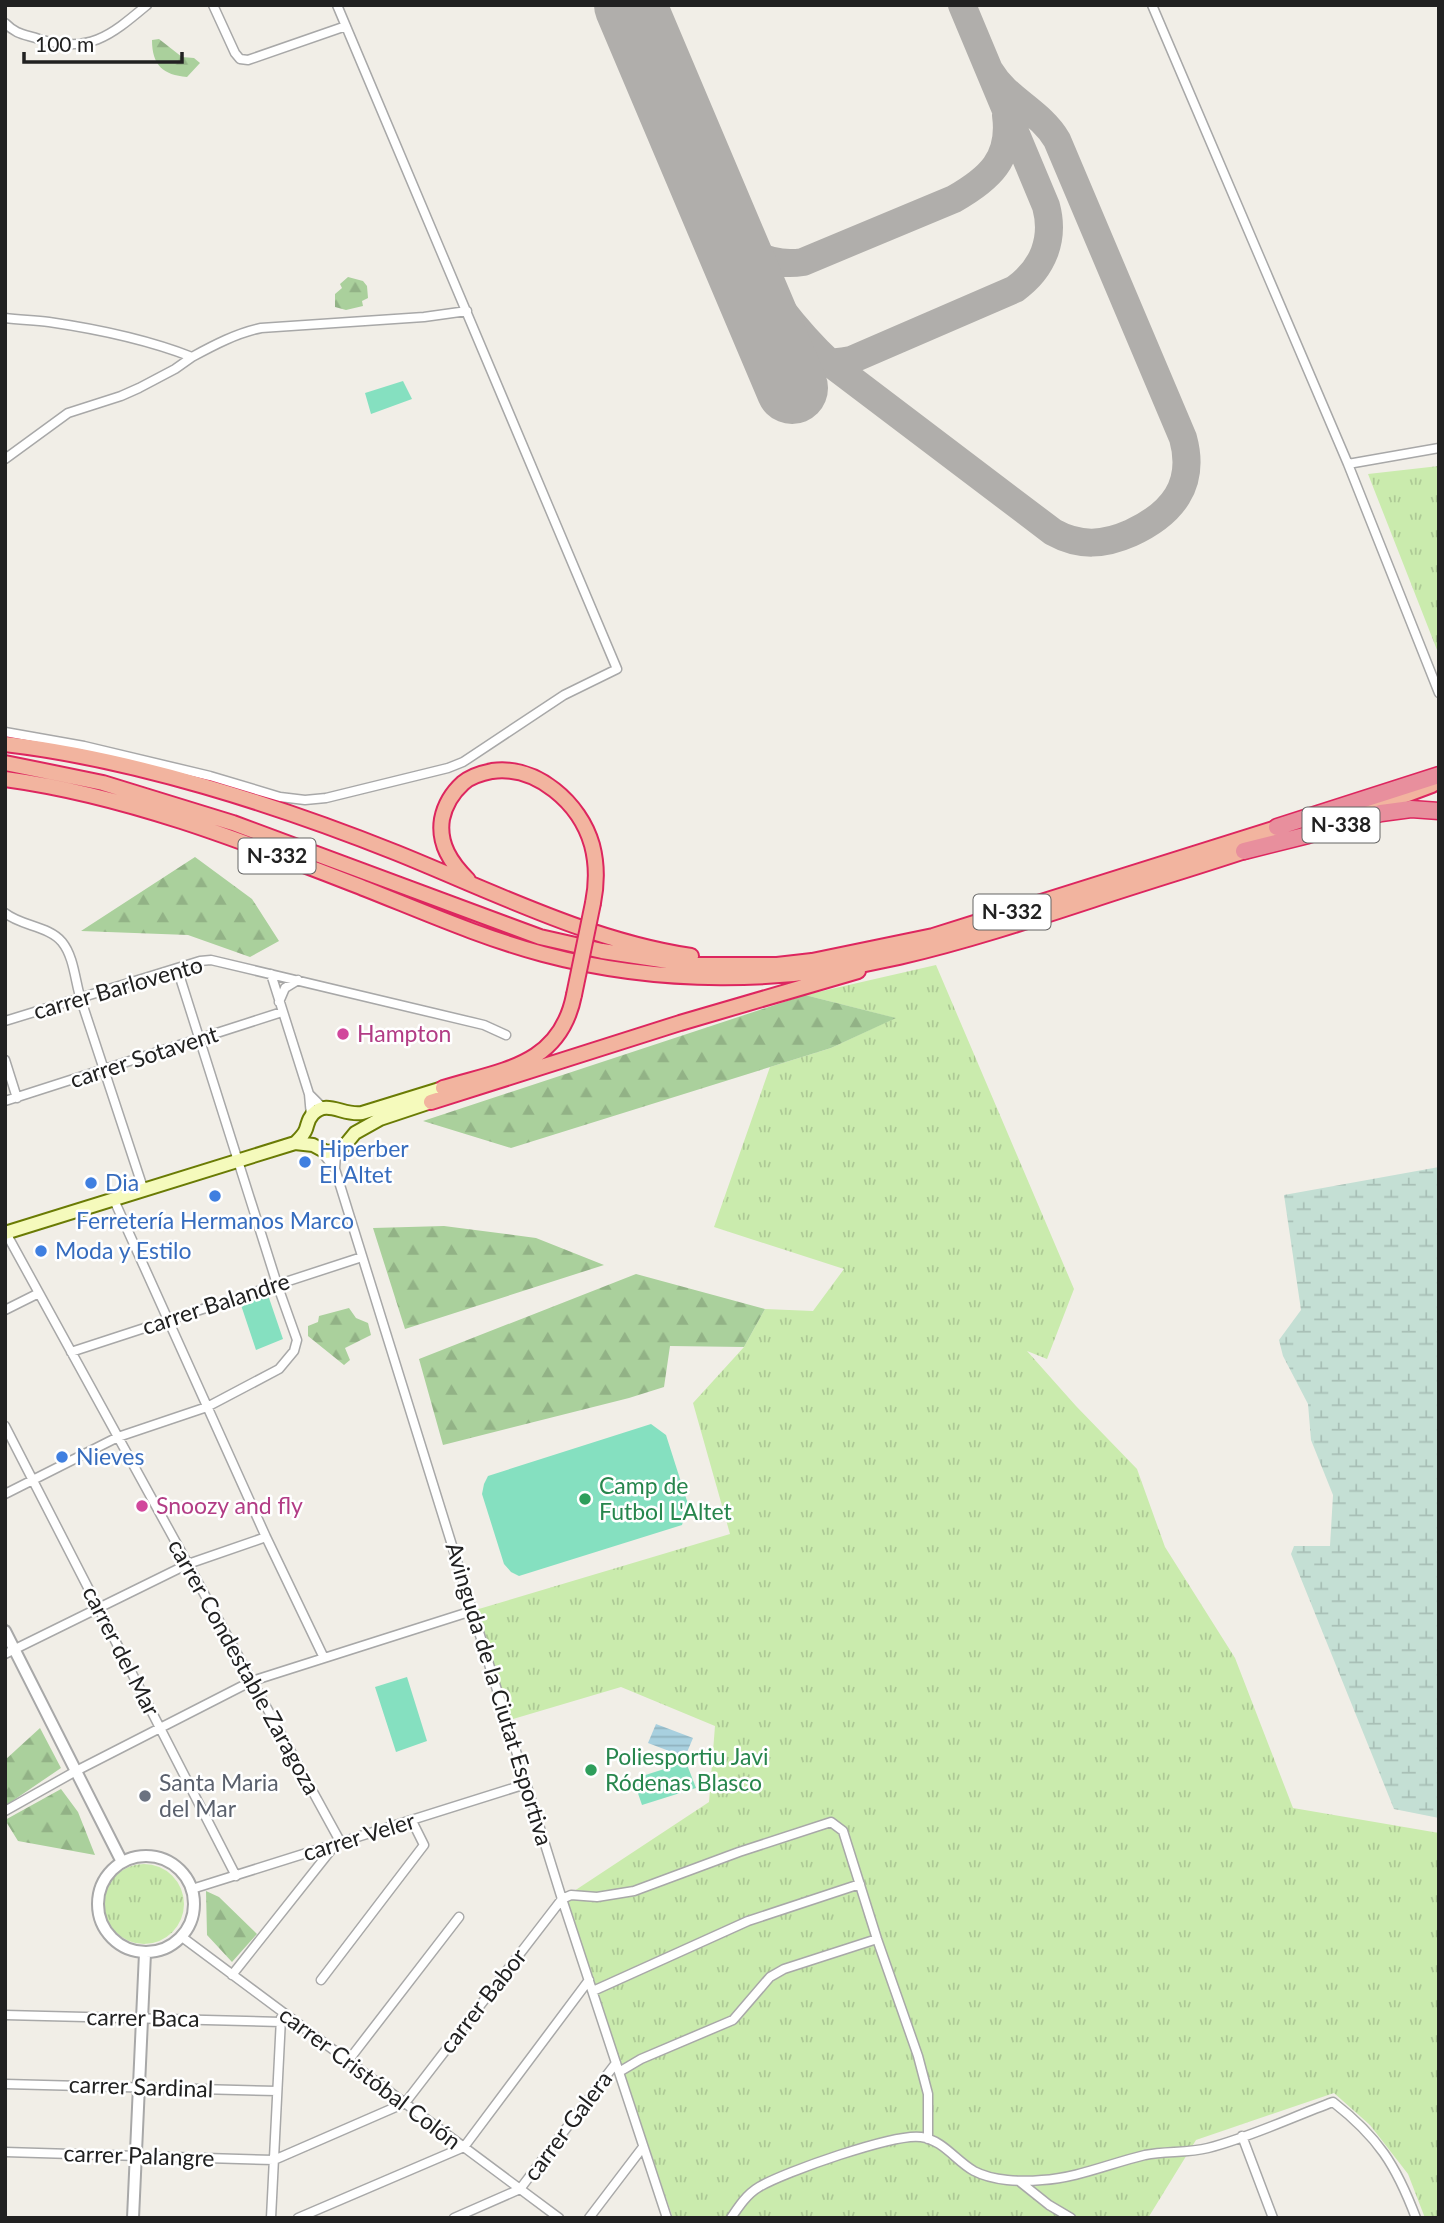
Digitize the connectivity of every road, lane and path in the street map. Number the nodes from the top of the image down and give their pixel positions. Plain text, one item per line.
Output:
1 (146, 5) edge
2 (213, 5) edge
3 (337, 5) edge
4 (1153, 5) edge
5 (5, 23) edge
6 (346, 26) junction
7 (467, 311) junction
8 (5, 318) edge
9 (192, 357) junction
10 (1439, 448) edge
11 (5, 459) edge
12 (1348, 464) junction
13 (1439, 693) edge
14 (5, 732) edge
15 (5, 744) edge
16 (5, 763) edge
17 (1439, 775) edge
18 (5, 779) edge
19 (1439, 783) edge
20 (1414, 791) junction
21 (1439, 811) edge
22 (1277, 827) junction
23 (1244, 851) junction
24 (472, 883) junction
25 (5, 913) edge
26 (10, 920) edge
27 (896, 958) junction
28 (741, 966) junction
29 (177, 968) junction
30 (271, 974) junction
31 (298, 980) junction
32 (80, 998) junction
33 (279, 1002) junction
34 (282, 1012) junction
35 (5, 1021) edge
36 (506, 1035) dead end
37 (200, 1040) junction
38 (5, 1060) edge
39 (104, 1071) junction
40 (443, 1088) joint
41 (309, 1094) junction
42 (17, 1098) junction
43 (5, 1101) edge
44 (431, 1102) joint
45 (326, 1107) junction
46 (343, 1112) junction
47 (311, 1116) junction
48 (306, 1130) junction
49 (295, 1143) junction
50 (345, 1144) junction
51 (317, 1148) junction
52 (238, 1161) junction
53 (335, 1169) junction
54 (144, 1191) junction
55 (114, 1200) junction
56 (6, 1233) edge
57 (362, 1257) junction
58 (277, 1284) junction
59 (39, 1293) junction
60 (5, 1310) edge
61 (167, 1320) junction
62 (71, 1352) junction
63 (207, 1407) junction
64 (5, 1426) edge
65 (118, 1437) junction
66 (33, 1480) junction
67 (5, 1494) edge
68 (266, 1537) junction
69 (188, 1564) junction
70 (99, 1608) junction
71 (472, 1611) junction
72 (5, 1631) edge
73 (10, 1652) edge
74 (324, 1658) junction
75 (252, 1681) junction
76 (160, 1728) junction
77 (76, 1771) junction
78 (526, 1784) junction
79 (5, 1811) edge
80 (412, 1821) junction
81 (338, 1844) junction
82 (122, 1862) junction
83 (236, 1876) junction
84 (860, 1884) junction
85 (192, 1889) junction
86 (562, 1899) junction
87 (459, 1917) dead end
88 (182, 1937) junction
89 (877, 1939) junction
90 (145, 1953) junction
91 (232, 1975) junction
92 (321, 1980) dead end
93 (589, 1980) junction
94 (593, 1992) junction
95 (282, 2012) junction
96 (5, 2015) edge
97 (140, 2018) junction
98 (281, 2022) junction
99 (348, 2061) junction
100 (618, 2067) junction
101 (5, 2084) edge
102 (138, 2087) junction
103 (277, 2091) junction
104 (405, 2103) junction
105 (1242, 2136) junction
106 (928, 2139) junction
107 (464, 2147) junction
108 (643, 2147) junction
109 (5, 2152) edge
110 (135, 2156) junction
111 (274, 2160) junction
112 (1018, 2181) junction
113 (520, 2189) junction
114 (133, 2218) edge
115 (271, 2218) edge
116 (298, 2218) edge
117 (454, 2218) edge
118 (559, 2218) edge
119 (589, 2218) edge
120 (667, 2218) edge
121 (730, 2218) edge
122 (1071, 2218) edge
123 (1273, 2218) edge
124 (1416, 2218) edge

1 - 5 street
2 - 6 street
3 - 6 street
4 - 12 street
6 - 7 street
7 - 9 street
7 - 14 street
8 - 9 street
9 - 11 street
10 - 12 street
12 - 13 street
15 - 24 highway
16 - 28 highway, N-332
17 - 22 highway, N-332
18 - 27 highway, N-332
19 - 20 highway, N-332
20 - 22 highway, N-332
20 - 23 highway, N-332
21 - 23 highway, N-338
22 - 28 highway, N-332
23 - 27 highway, N-332
24 - 28 highway
24 - 40 highway, bridge
25 - 26 street
26 - 32 street
27 - 44 highway
29 - 30 street, carrer Barlovento
29 - 32 street, carrer Barlovento
29 - 37 street
30 - 31 street, carrer Barlovento
30 - 33 street
31 - 33 street
31 - 36 street, carrer Barlovento
32 - 35 street, carrer Barlovento
32 - 39 street
33 - 34 street
34 - 37 street, carrer Sotavent
34 - 41 street
37 - 39 street, carrer Sotavent
37 - 52 street
38 - 42 street
39 - 42 street, carrer Sotavent
39 - 54 street
40 - 46 main road
41 - 45 street
41 - 47 street
42 - 43 street, carrer Sotavent
44 - 50 main road
45 - 46 main road
45 - 47 main road
46 - 50 main road
47 - 48 main road
48 - 49 main road
48 - 51 main road
49 - 51 main road
49 - 52 main road
50 - 51 main road
50 - 53 street
51 - 53 street
52 - 54 main road
52 - 58 street
53 - 57 street, Avinguda de la Ciutat Esportiva
54 - 55 main road
55 - 56 main road
55 - 61 street
56 - 59 street, carrer Condestable Zaragoza
57 - 58 street, carrer Balandre
57 - 71 street, Avinguda de la Ciutat Esportiva
58 - 61 street, carrer Balandre
58 - 63 street
59 - 60 street
59 - 62 street, carrer Condestable Zaragoza
61 - 62 street, carrer Balandre
61 - 63 street
62 - 65 street, carrer Condestable Zaragoza
63 - 65 street
63 - 68 street
64 - 66 street, carrer del Mar
65 - 66 street
65 - 69 street, carrer Condestable Zaragoza
66 - 67 street
66 - 70 street, carrer del Mar
68 - 69 street
68 - 74 street
69 - 70 street
69 - 75 street, carrer Condestable Zaragoza
70 - 73 street
70 - 76 street, carrer del Mar
71 - 74 street
71 - 78 street, Avinguda de la Ciutat Esportiva
72 - 73 street
73 - 77 street
74 - 75 street
75 - 76 street
75 - 81 street, carrer Condestable Zaragoza
76 - 77 street
76 - 83 street, carrer del Mar
77 - 79 street
77 - 82 street
78 - 80 street, carrer Veler
78 - 86 street, Avinguda de la Ciutat Esportiva
80 - 81 street, carrer Veler
80 - 92 street
81 - 83 street, carrer Veler
81 - 91 street
82 - 85 street
82 - 90 street
83 - 85 street, carrer Veler
84 - 86 street
84 - 89 street
84 - 94 street
85 - 88 street
86 - 93 street, Avinguda de la Ciutat Esportiva
86 - 104 street, carrer Babor
87 - 99 street
88 - 90 street
88 - 91 street, carrer Cristóbal Colón
89 - 100 street
89 - 106 street
90 - 97 street
91 - 95 street, carrer Cristóbal Colón
93 - 94 street, Avinguda de la Ciutat Esportiva
93 - 107 street
94 - 100 street, Avinguda de la Ciutat Esportiva
95 - 98 street
95 - 99 street, carrer Cristóbal Colón
96 - 97 street, carrer Baca
97 - 98 street, carrer Baca
97 - 102 street
98 - 103 street
99 - 104 street, carrer Cristóbal Colón
100 - 108 street, Avinguda de la Ciutat Esportiva
100 - 113 street, carrer Galera
101 - 102 street, carrer Sardinal
102 - 103 street, carrer Sardinal
102 - 110 street
103 - 111 street
104 - 107 street, carrer Cristóbal Colón
104 - 111 street
105 - 112 street
105 - 123 street
105 - 124 street
106 - 112 street
106 - 121 street
107 - 113 street, carrer Cristóbal Colón
107 - 116 street
108 - 119 street
108 - 120 street, Avinguda de la Ciutat Esportiva
109 - 110 street, carrer Palangre
110 - 111 street, carrer Palangre
110 - 114 street
111 - 115 street
112 - 122 street
113 - 117 street
113 - 118 street, carrer Cristóbal Colón

